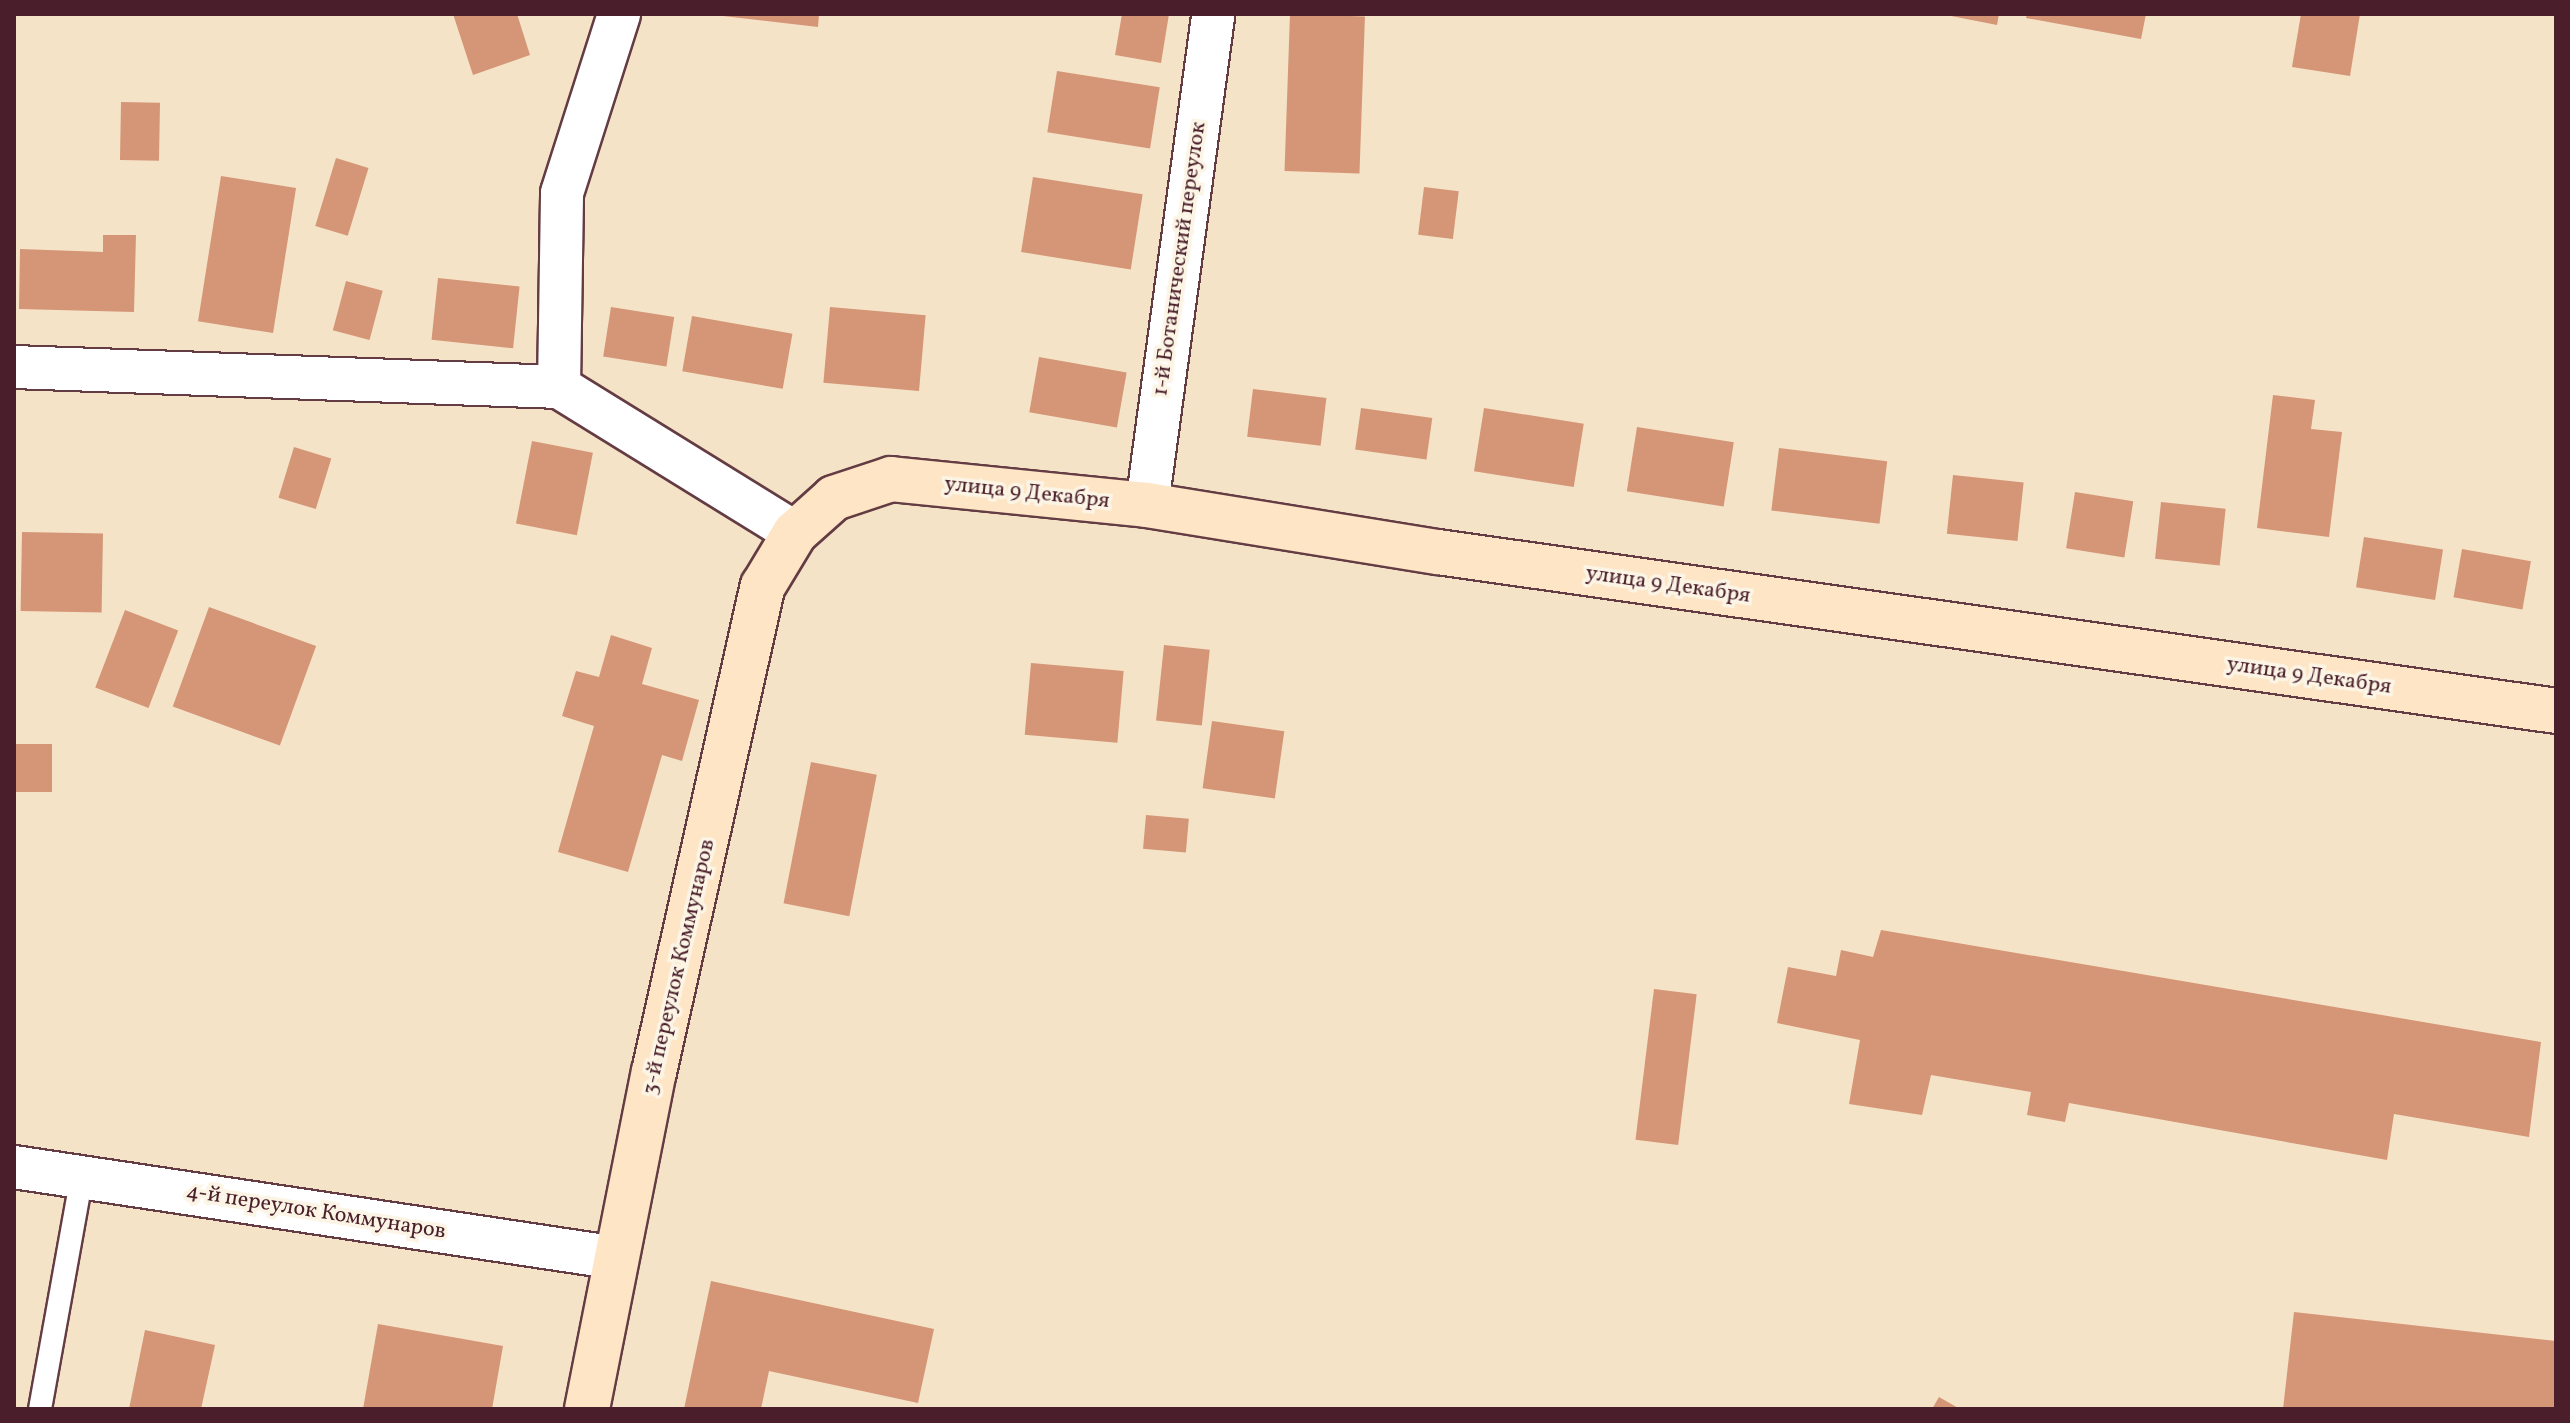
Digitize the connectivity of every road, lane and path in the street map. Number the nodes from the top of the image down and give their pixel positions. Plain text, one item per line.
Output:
1 (619, 14) edge
2 (1213, 14) edge
3 (14, 367) edge
4 (559, 387) junction
5 (1147, 505) junction
6 (795, 533) junction
7 (2556, 711) edge
8 (14, 1167) edge
9 (82, 1176) junction
10 (617, 1258) junction
11 (40, 1409) edge
12 (587, 1409) edge

1 - 4 street
2 - 5 street, 1-й Ботанический переулок
3 - 4 street
4 - 6 street
5 - 6 street, улица 9 Декабря
5 - 7 street, улица 9 Декабря
6 - 10 street, 3-й переулок Коммунаров
8 - 9 street, 4-й переулок Коммунаров
9 - 10 street, 4-й переулок Коммунаров
9 - 11 lane
10 - 12 street, 3-й переулок Коммунаров

